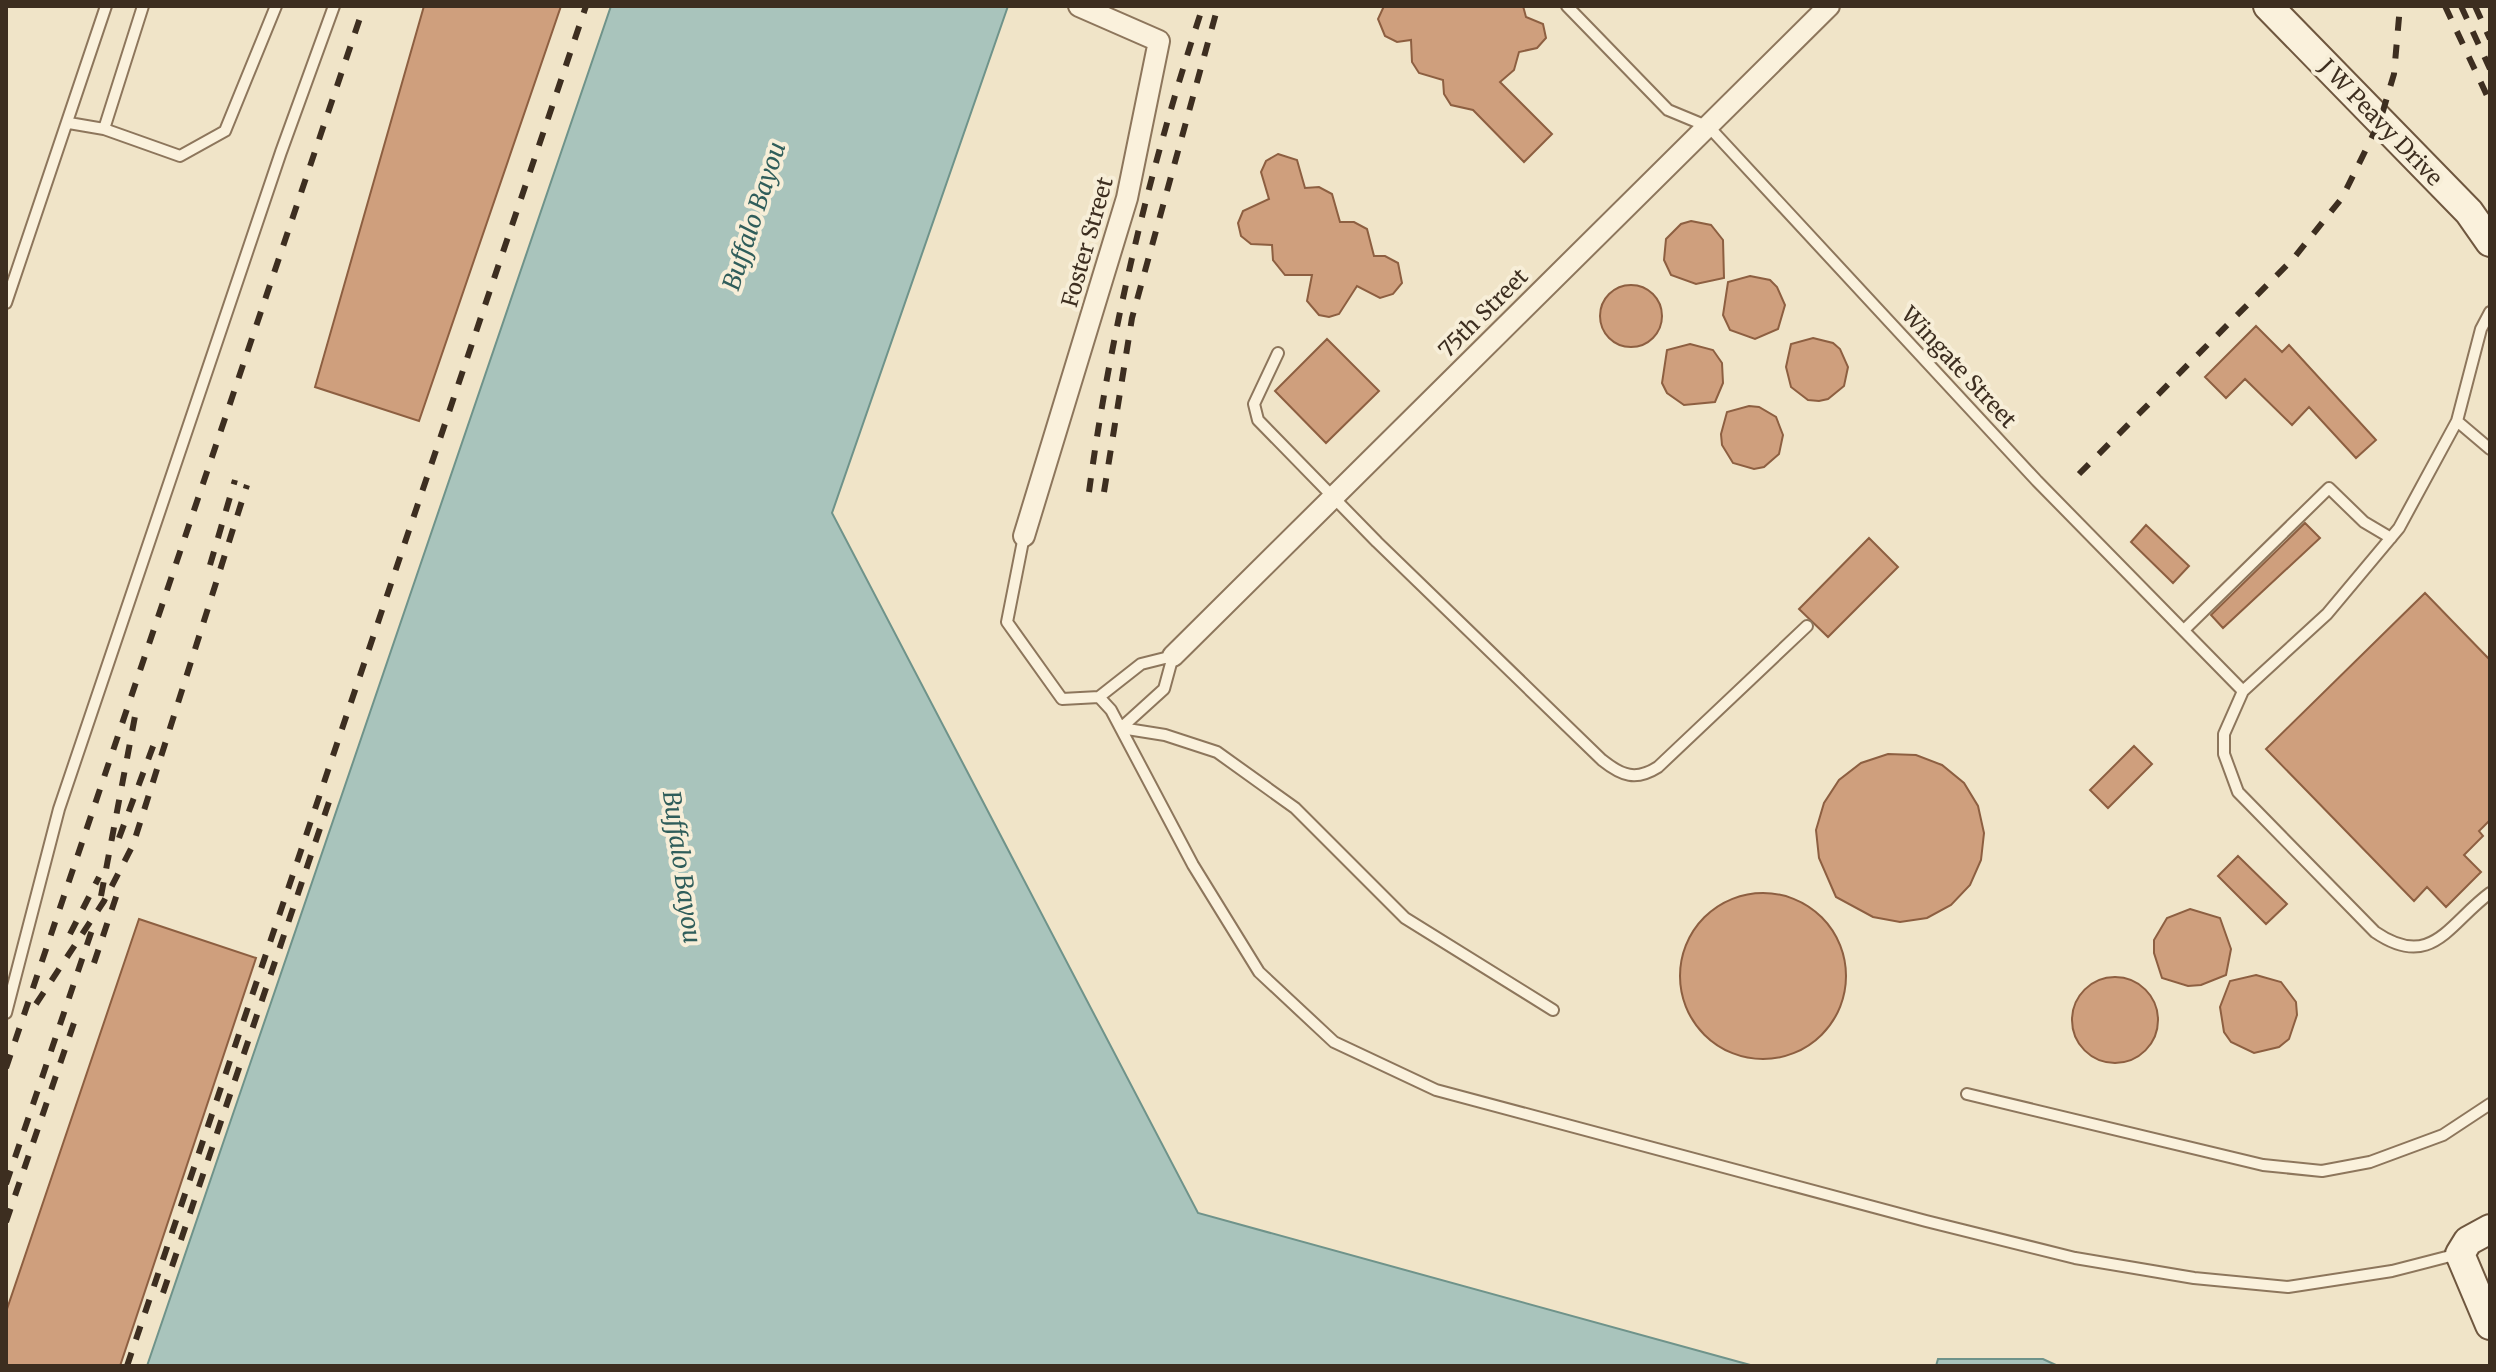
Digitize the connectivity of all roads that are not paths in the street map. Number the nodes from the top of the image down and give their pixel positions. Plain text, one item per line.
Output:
1 (106, 6) edge
2 (143, 6) edge
3 (276, 6) edge
4 (334, 6) edge
5 (1079, 6) edge
6 (1567, 6) edge
7 (1829, 6) edge
8 (2268, 6) edge
9 (69, 123) junction
10 (1709, 127) junction
11 (104, 129) junction
12 (2490, 242) edge
13 (6, 303) edge
14 (2490, 312) edge
15 (1278, 353) dead end
16 (2457, 421) junction
17 (2490, 449) edge
18 (1332, 498) junction
19 (1024, 536) joint
20 (2391, 538) junction
21 (1807, 626) dead end
22 (2184, 630) junction
23 (1173, 656) junction
24 (2243, 691) junction
25 (1099, 697) junction
26 (1121, 728) junction
27 (2490, 893) edge
28 (1553, 1010) dead end
29 (6, 1013) edge
30 (1967, 1094) dead end
31 (2490, 1104) edge
32 (2490, 1229) edge
33 (2460, 1254) junction
34 (2490, 1325) edge

1 - 9 lane
2 - 11 lane
3 - 11 lane
4 - 29 lane
5 - 19 street, Foster Street
6 - 10 lane
7 - 10 street, 75th Street
8 - 12 street, J W Peavy Drive
9 - 11 lane
9 - 13 lane
10 - 18 street, 75th Street
10 - 22 lane, Wingate Street
14 - 16 lane
15 - 18 lane
16 - 17 lane
16 - 20 lane
18 - 21 lane
18 - 23 street, 75th Street
19 - 25 lane
20 - 22 lane
20 - 24 lane
22 - 24 lane, Wingate Street
23 - 25 lane
23 - 26 lane
24 - 27 lane
25 - 26 lane
26 - 28 lane
26 - 33 lane
30 - 31 lane
32 - 33 street
33 - 34 street

